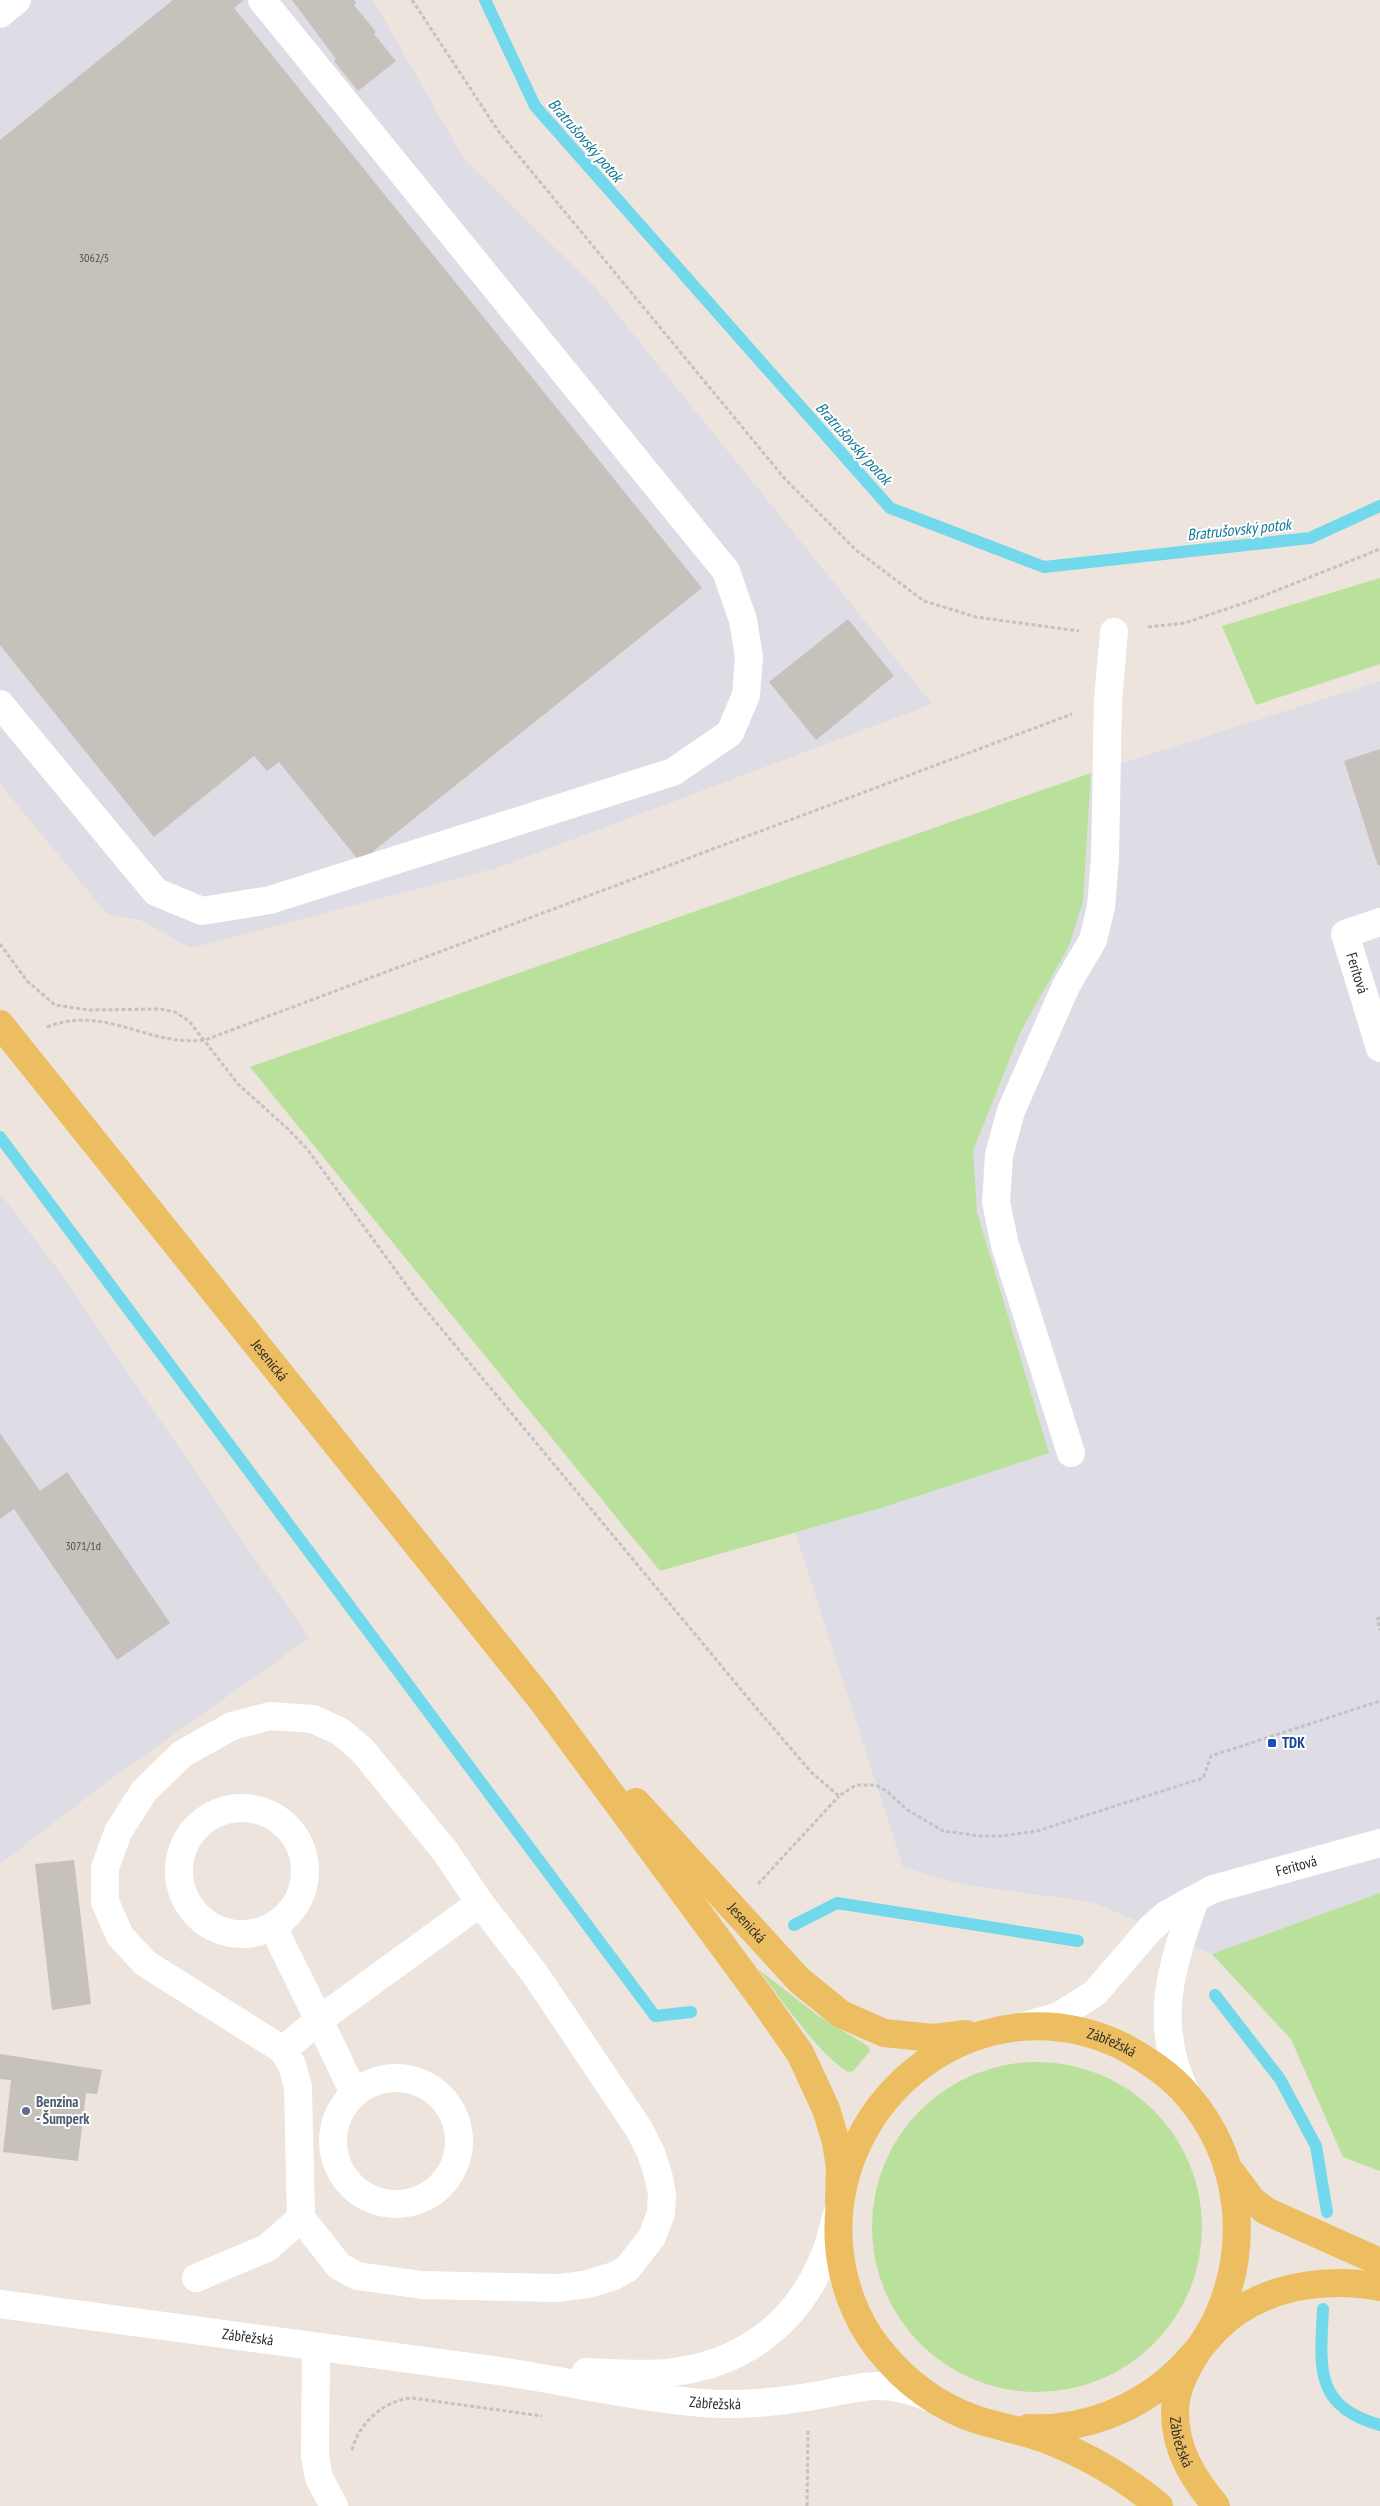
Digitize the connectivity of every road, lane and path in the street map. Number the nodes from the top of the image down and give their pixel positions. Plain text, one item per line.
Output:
1 (17, 0) edge
2 (262, 0) edge
3 (412, 0) edge
4 (0, 14) edge
5 (1380, 550) edge
6 (1114, 632) junction
7 (1108, 701) junction
8 (0, 704) edge
9 (1380, 922) edge
10 (0, 944) edge
11 (7, 1032) edge
12 (205, 1040) junction
13 (1380, 1048) edge
14 (1072, 1453) dead end
15 (1380, 1618) edge
16 (1380, 1630) edge
17 (540, 1698) junction
18 (1380, 1701) edge
19 (839, 1796) junction
20 (1380, 1843) edge
21 (755, 1887) dead end
22 (1204, 1894) junction
23 (480, 1903) junction
24 (273, 1927) junction
25 (319, 2020) junction
26 (1009, 2029) junction
27 (283, 2050) junction
28 (354, 2093) junction
29 (1186, 2093) junction
30 (1228, 2166) junction
31 (839, 2201) junction
32 (301, 2218) junction
33 (1380, 2262) edge
34 (196, 2278) dead end
35 (1380, 2287) edge
36 (0, 2304) edge
37 (316, 2347) junction
38 (1199, 2347) junction
39 (496, 2370) junction
40 (932, 2399) junction
41 (550, 2417) dead end
42 (809, 2424) dead end
43 (996, 2425) junction
44 (808, 2429) junction
45 (800, 2430) dead end
46 (350, 2456) dead end
47 (334, 2506) edge
48 (807, 2506) edge
49 (1159, 2506) edge
50 (1216, 2506) edge

1 - 4 street
2 - 8 street
3 - 6 path
5 - 6 path
6 - 7 street
7 - 12 path
7 - 14 street
9 - 13 street, Feritová
10 - 12 path
11 - 12 path
11 - 17 main road, Jesenická
12 - 19 path
15 - 16 path
17 - 26 main road, Jesenická
17 - 31 main road, Jesenická
18 - 19 path
19 - 21 path
20 - 22 street, Feritová
22 - 26 street, Feritová
22 - 29 street
23 - 25 street
23 - 27 street
23 - 32 street
24 - 24 street
24 - 25 street
25 - 27 street
25 - 28 street
26 - 29 main road, Zábřežská
26 - 31 main road, Zábřežská
27 - 32 street
28 - 28 street
29 - 30 main road, Zábřežská
30 - 33 main road
30 - 38 main road, Zábřežská
31 - 39 street, Zábřežská
31 - 40 main road, Zábřežská
32 - 34 street
35 - 38 main road
36 - 37 street, Zábřežská
37 - 39 street, Zábřežská
37 - 47 street
38 - 43 main road, Zábřežská
38 - 50 main road, Zábřežská
39 - 40 street, Zábřežská
40 - 43 main road, Zábřežská
41 - 46 path
42 - 44 path
43 - 49 main road, Zábřežská
44 - 45 path
44 - 48 path

